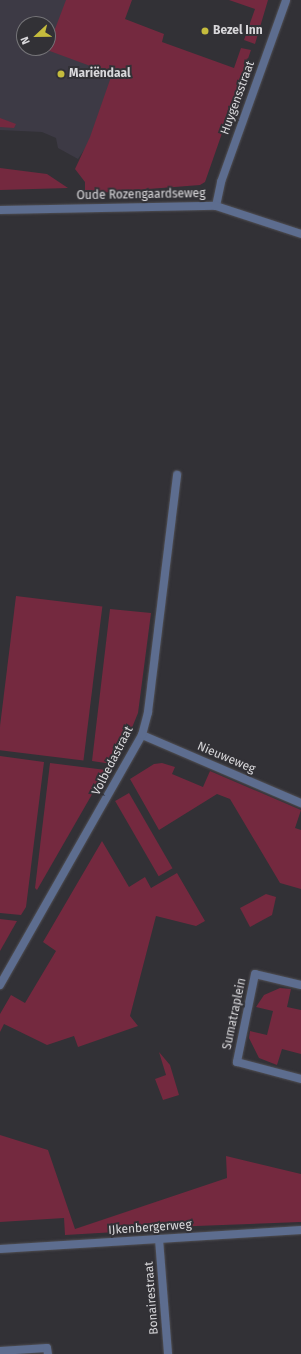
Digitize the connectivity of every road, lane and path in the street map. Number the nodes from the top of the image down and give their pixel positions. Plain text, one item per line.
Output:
1 (286, 0) edge
2 (216, 206) junction
3 (0, 210) edge
4 (301, 234) edge
5 (176, 475) dead end
6 (142, 735) junction
7 (301, 803) edge
8 (0, 985) edge
9 (301, 985) edge
10 (301, 1079) edge
11 (301, 1230) edge
12 (159, 1239) junction
13 (0, 1249) edge
14 (0, 1351) edge
15 (48, 1354) edge
16 (168, 1354) edge

1 - 2 street, Huygensstraat
2 - 3 street, Oude Rozengaardseweg
2 - 4 street, Oude Rozengaardseweg
5 - 6 street, Volbedastraat
6 - 7 street, Nieuweweg
6 - 8 street, Volbedastraat
9 - 10 street, Sumatraplein
11 - 12 street, IJkenbergerweg
12 - 13 street, IJkenbergerweg
12 - 16 street, Bonairestraat
14 - 15 street

